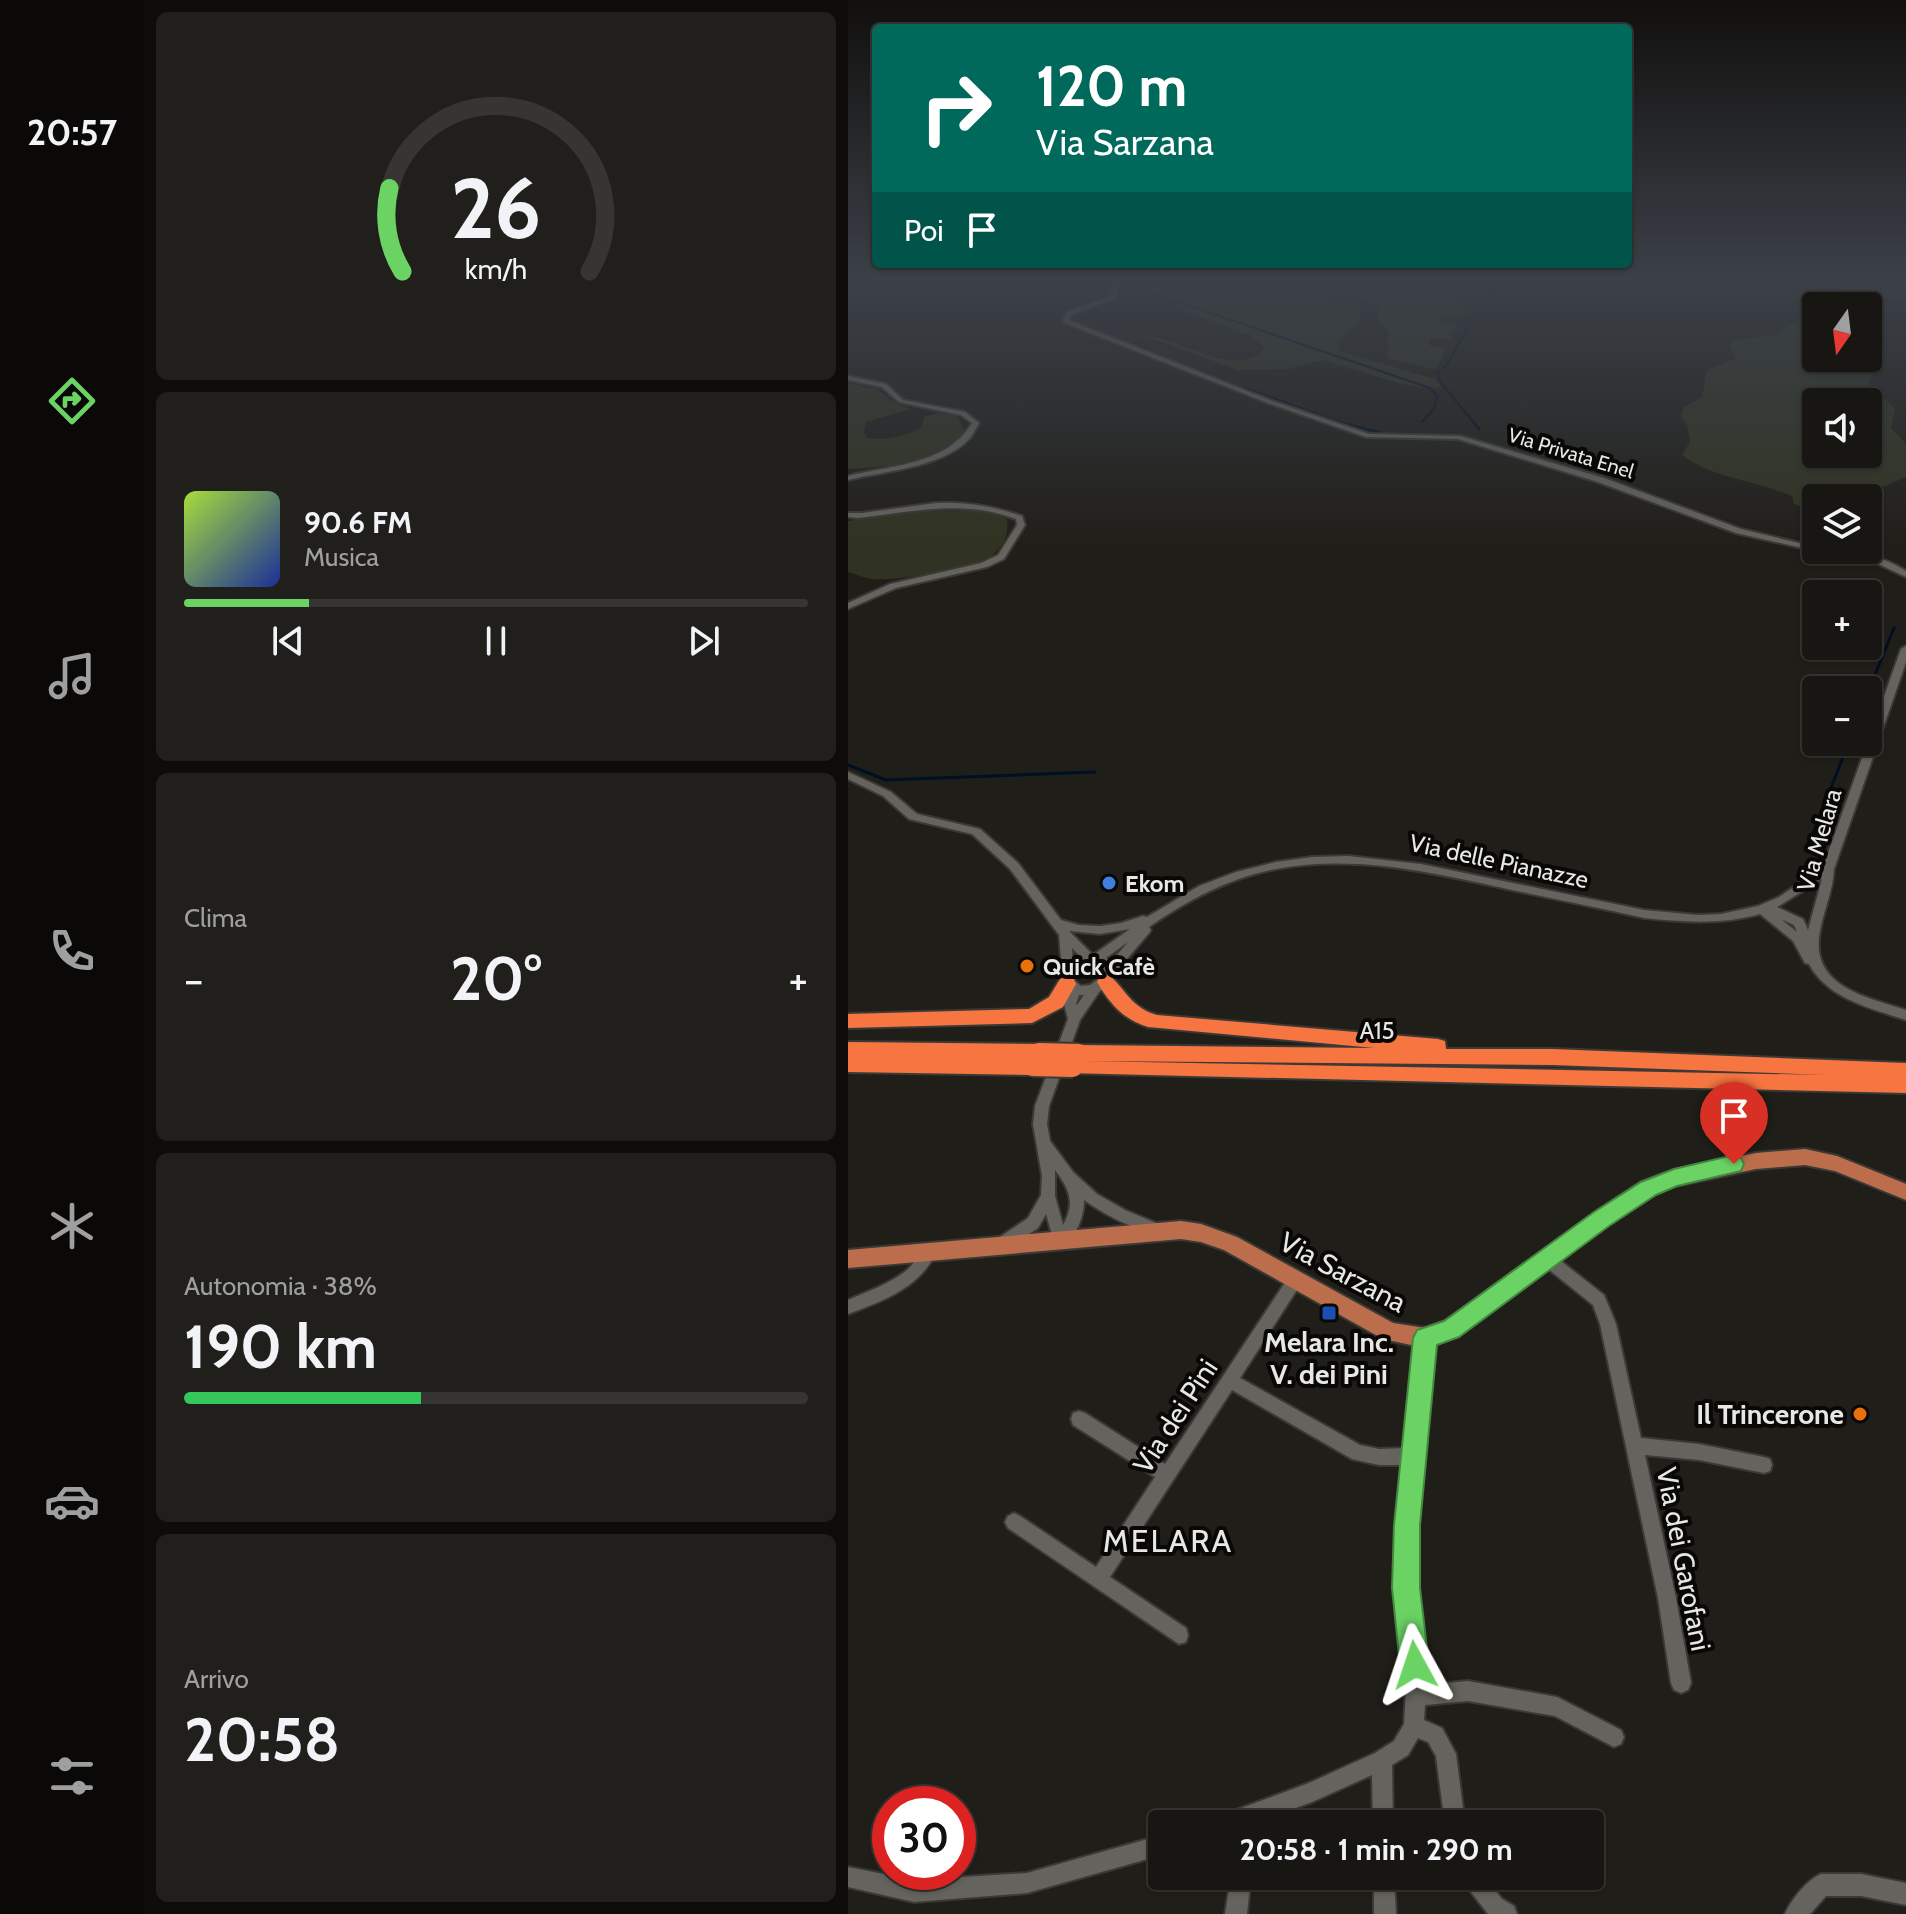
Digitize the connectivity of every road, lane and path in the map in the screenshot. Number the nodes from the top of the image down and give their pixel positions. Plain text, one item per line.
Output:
1 (1189, 370) edge
2 (848, 378) edge
3 (848, 478) edge
4 (848, 515) edge
5 (1802, 546) edge
6 (1882, 559) edge
7 (1882, 562) edge
8 (1906, 563) edge
9 (1906, 575) edge
10 (848, 606) edge
11 (1906, 649) edge
12 (848, 775) edge
13 (1828, 869) junction
14 (1766, 909) junction
15 (1157, 915) junction
16 (1057, 923) junction
17 (1065, 934) junction
18 (1810, 949) junction
19 (1093, 959) junction
20 (1812, 965) junction
21 (1070, 981) junction
22 (1103, 981) junction
23 (1840, 988) junction
24 (1906, 1006) edge
25 (1906, 1015) edge
26 (1074, 1019) junction
27 (848, 1021) edge
28 (848, 1043) edge
29 (848, 1049) edge
30 (888, 1050) junction
31 (1552, 1057) junction
32 (1036, 1060) junction
33 (1076, 1061) junction
34 (848, 1064) edge
35 (1899, 1077) edge
36 (1043, 1142) junction
37 (1074, 1185) junction
38 (1906, 1192) edge
39 (1048, 1196) junction
40 (1156, 1230) junction
41 (1060, 1240) junction
42 (997, 1246) junction
43 (929, 1253) junction
44 (848, 1259) edge
45 (1547, 1259) junction
46 (1295, 1280) junction
47 (848, 1307) edge
48 (1425, 1338) junction
49 (1229, 1380) junction
50 (1079, 1419) dead end
51 (1636, 1446) junction
52 (1413, 1456) junction
53 (1764, 1465) dead end
54 (1167, 1475) junction
55 (1014, 1522) dead end
56 (1098, 1580) junction
57 (1179, 1635) dead end
58 (1681, 1683) dead end
59 (1415, 1696) junction
60 (1414, 1726) junction
61 (1614, 1737) dead end
62 (1382, 1760) junction
63 (1271, 1810) edge
64 (1383, 1810) edge
65 (1453, 1810) edge
66 (1148, 1849) edge
67 (848, 1877) edge
68 (1239, 1890) edge
69 (1384, 1890) edge
70 (1482, 1890) edge
71 (1906, 1894) edge
72 (1236, 1914) edge
73 (1385, 1914) edge
74 (1506, 1914) edge
75 (1796, 1914) edge

1 - 5 street, Via Privata Enel
2 - 3 street
4 - 10 street
6 - 8 street
7 - 9 street
11 - 13 street, Via Melara
12 - 16 street
13 - 14 street, Via delle Pianazze
13 - 18 street, Via Melara
14 - 15 street, Via delle Pianazze
14 - 18 street
14 - 20 street
15 - 16 street, Via delle Pianazze
15 - 19 street, Via delle Pianazze
15 - 22 street, Via delle Pianazze
16 - 17 street
17 - 19 street
17 - 21 street, Via delle Pianazze
18 - 20 street, Via Melara
19 - 21 street, Via delle Pianazze
19 - 22 street
20 - 23 street
21 - 22 street
21 - 26 street, Via delle Pianazze
21 - 27 highway
22 - 26 street, Via delle Pianazze
22 - 31 highway
23 - 24 street
23 - 25 street
26 - 36 street, Via delle Pianazze
28 - 30 highway
29 - 30 highway, A15
30 - 32 highway, A15
31 - 33 highway, A15
31 - 35 highway, A15
32 - 33 highway, A15, bridge
32 - 34 highway, A15
33 - 35 highway, A15
36 - 37 street
36 - 39 street, Via delle Pianazze
37 - 40 street
37 - 41 street
38 - 45 main road, Via Sarzana
39 - 41 street, Via delle Pianazze
39 - 42 street
40 - 41 main road, Via Sarzana
40 - 46 main road, Via Sarzana
41 - 42 main road, Via Sarzana
42 - 43 main road, Via Sarzana
43 - 44 main road, Via Sarzana
43 - 47 street
45 - 48 main road, Via Sarzana
45 - 51 street, Via dei Garofani
46 - 48 main road, Via Sarzana
46 - 49 street, Via dei Pini
48 - 52 street
49 - 52 street
49 - 54 street, Via dei Pini
50 - 54 street
51 - 53 street, Via dei Garofani
51 - 58 street, Via dei Garofani
52 - 59 street
54 - 56 street, Via dei Pini
55 - 56 street
56 - 57 street
59 - 60 street
59 - 61 street
60 - 62 street
60 - 65 street
62 - 63 street
62 - 64 street
66 - 67 street
68 - 72 street
69 - 73 street
70 - 74 street
71 - 75 street

